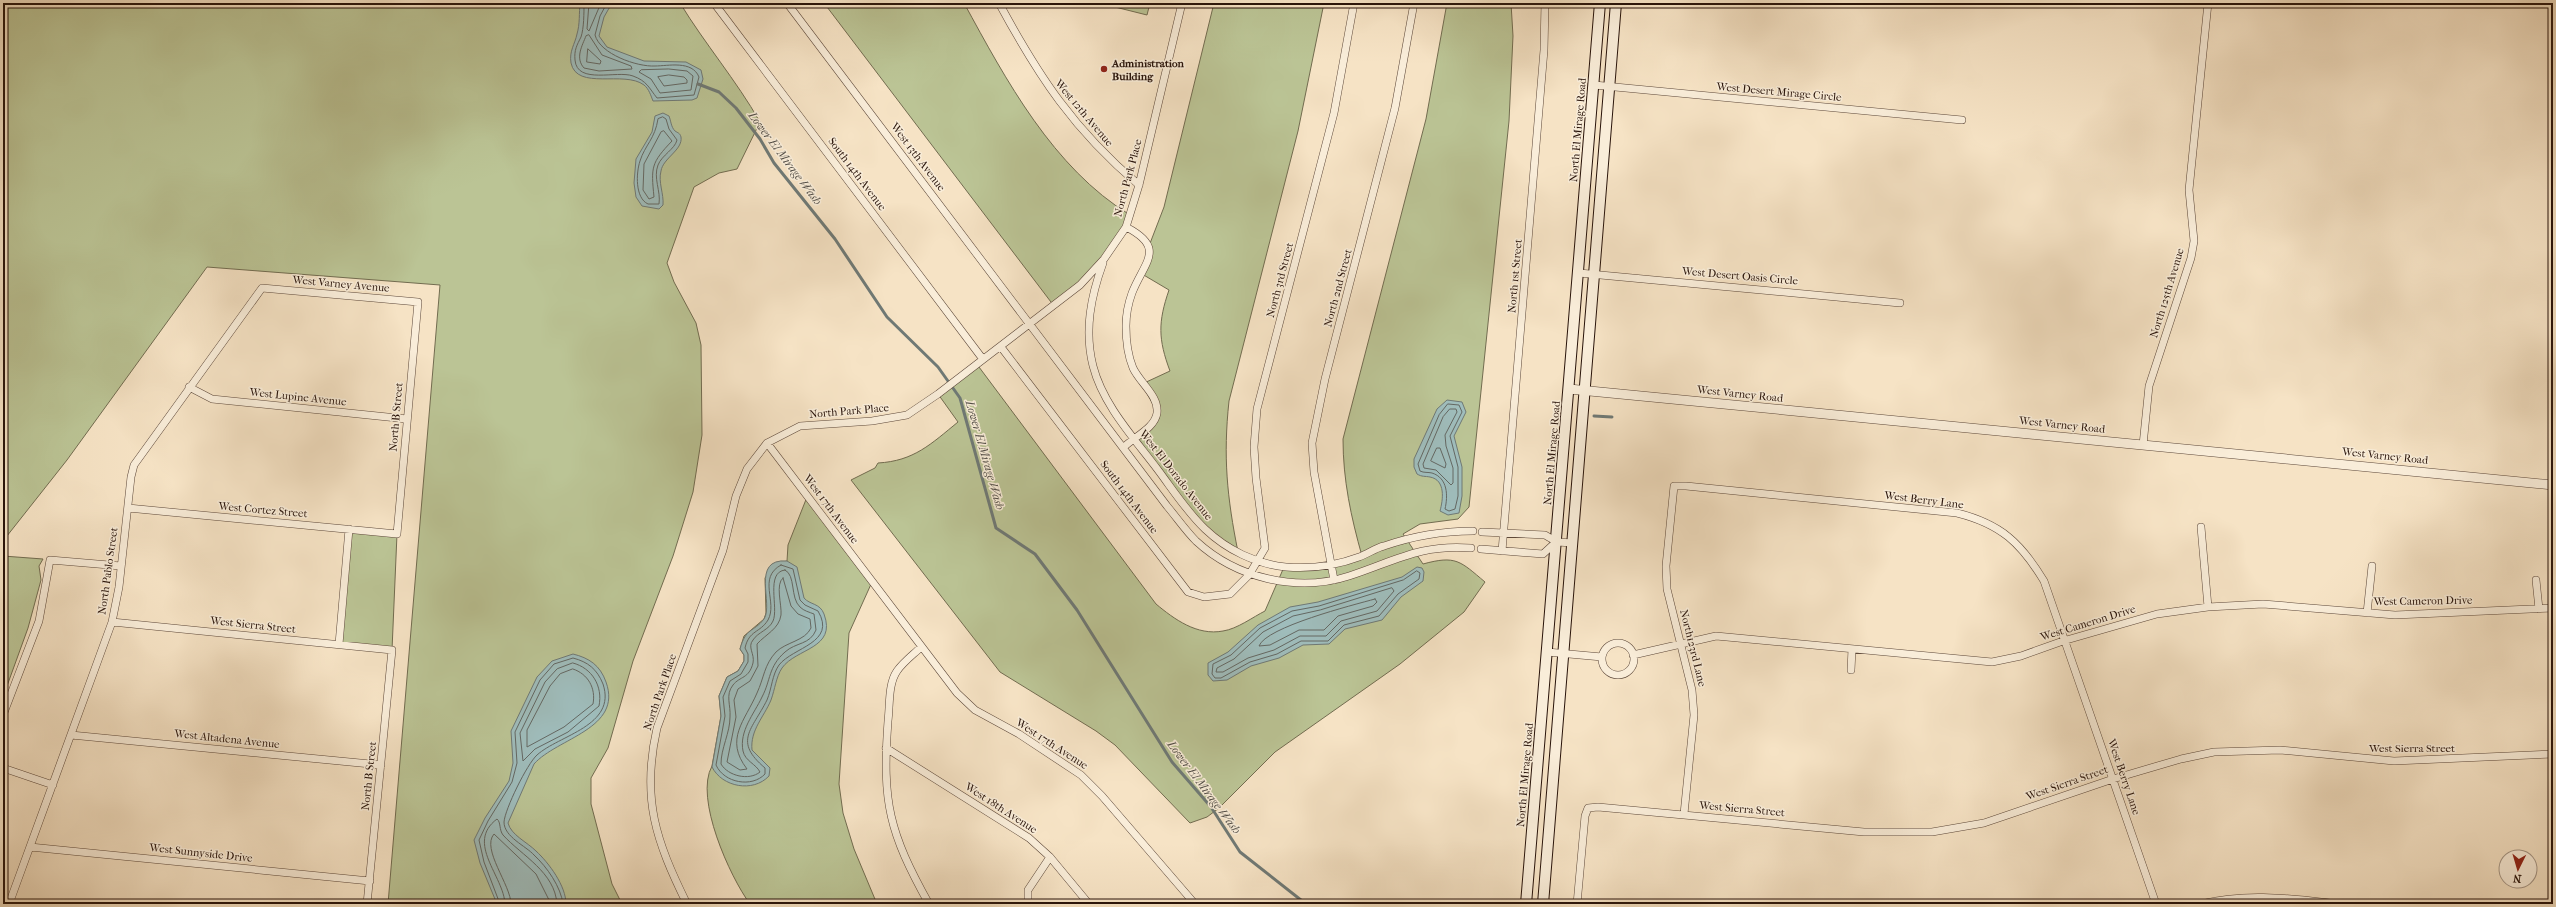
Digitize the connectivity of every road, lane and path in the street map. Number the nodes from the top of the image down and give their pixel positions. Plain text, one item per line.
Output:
1 (714, 3) edge
2 (787, 3) edge
3 (999, 3) edge
4 (1182, 3) edge
5 (1354, 3) edge
6 (1414, 3) edge
7 (1545, 3) edge
8 (1600, 3) edge
9 (1616, 3) edge
10 (2208, 3) edge
11 (1594, 85) junction
12 (1609, 87) junction
13 (1962, 120) dead end
14 (1139, 185) junction
15 (1126, 226) junction
16 (1104, 259) junction
17 (1579, 273) junction
18 (1594, 274) junction
19 (262, 288) joint
20 (418, 302) joint
21 (1900, 303) dead end
22 (1031, 324) junction
23 (1001, 347) junction
24 (982, 358) junction
25 (189, 387) junction
26 (1569, 389) junction
27 (1585, 390) junction
28 (407, 419) junction
29 (1134, 438) junction
30 (766, 443) junction
31 (2143, 445) junction
32 (1124, 447) junction
33 (2553, 485) edge
34 (1674, 486) joint
35 (128, 508) junction
36 (2200, 527) dead end
37 (349, 529) junction
38 (1473, 531) dead end
39 (1482, 532) dead end
40 (1504, 532) junction
41 (397, 534) joint
42 (1556, 542) junction
43 (1573, 544) junction
44 (1471, 548) dead end
45 (1481, 549) dead end
46 (1502, 550) junction
47 (1256, 562) junction
48 (1331, 565) junction
49 (121, 566) junction
50 (2372, 566) dead end
51 (1249, 575) junction
52 (1334, 580) junction
53 (2536, 580) dead end
54 (2208, 607) junction
55 (2553, 608) edge
56 (2539, 609) junction
57 (2368, 613) junction
58 (112, 622) junction
59 (2063, 641) junction
60 (1680, 643) junction
61 (339, 644) junction
62 (921, 647) junction
63 (1852, 649) junction
64 (392, 650) joint
65 (1548, 652) junction
66 (1564, 653) junction
67 (1634, 655) junction
68 (1602, 657) junction
69 (1851, 670) dead end
70 (3, 715) edge
71 (71, 735) junction
72 (886, 748) junction
73 (2553, 754) edge
74 (381, 765) junction
75 (3, 768) edge
76 (2113, 779) junction
77 (52, 785) junction
78 (1684, 814) junction
79 (30, 848) junction
80 (1050, 857) junction
81 (370, 881) junction
82 (2261, 900) edge
83 (9, 904) edge
84 (367, 904) edge
85 (687, 904) edge
86 (929, 904) edge
87 (1028, 904) edge
88 (1089, 904) edge
89 (1195, 904) edge
90 (1526, 904) edge
91 (1543, 904) edge
92 (1577, 904) edge
93 (2156, 904) edge
94 (2201, 904) edge
95 (2340, 904) edge
96 (2480, 904) edge
97 (2517, 904) edge

1 - 24 street, South 14th Avenue
2 - 22 street, West 13th Avenue
3 - 14 street, West 12th Avenue
4 - 14 street, North Park Place
5 - 47 street, North 3rd Street
6 - 48 street, North 2nd Street
7 - 40 street, North 1st Street
8 - 11 main road, North El Mirage Road
9 - 12 main road
10 - 31 street, North 125th Avenue
11 - 12 street, West Desert Mirage Circle
11 - 17 main road, North El Mirage Road
12 - 13 street, West Desert Mirage Circle
12 - 18 main road
14 - 15 street, North Park Place
15 - 16 street, North Park Place
15 - 29 street
16 - 22 street, North Park Place
16 - 29 street, West El Dorado Avenue
17 - 18 street, West Desert Oasis Circle
17 - 26 main road, North El Mirage Road
18 - 21 street, West Desert Oasis Circle
18 - 27 main road
19 - 20 street, West Varney Avenue
19 - 25 street, North Pablo Street
20 - 28 street, North B Street
22 - 23 street, North Park Place
22 - 32 street
23 - 24 street, North Park Place
23 - 51 street, South 14th Avenue
24 - 30 street, North Park Place
25 - 28 street, West Lupine Avenue
25 - 35 street, North Pablo Street
26 - 27 street, West Varney Road
26 - 42 main road, North El Mirage Road
27 - 31 street, West Varney Road
27 - 43 main road
28 - 41 street, North B Street
29 - 32 street
29 - 47 street, West El Dorado Avenue
30 - 62 street, West 17th Avenue
30 - 85 street, North Park Place
31 - 33 street, West Varney Road
32 - 51 street
34 - 59 street, West Berry Lane
34 - 60 street, North123rd Lane
35 - 37 street, West Cortez Street
35 - 49 street, North Pablo Street
36 - 54 street
37 - 41 street, West Cortez Street
37 - 61 street
38 - 48 street, West El Dorado Avenue
39 - 40 street
40 - 42 street
40 - 46 street, North 1st Street
42 - 43 street
42 - 46 street
42 - 65 main road, North El Mirage Road
43 - 66 main road
44 - 52 street
45 - 46 street
47 - 48 street, West El Dorado Avenue
47 - 51 street, South 14th Avenue
48 - 52 street, North 2nd Street
49 - 58 street, North Pablo Street
49 - 70 street
50 - 57 street
51 - 52 street
53 - 56 street
54 - 57 street, West Cameron Drive
54 - 59 street, West Cameron Drive
55 - 56 street, West Cameron Drive
56 - 57 street, West Cameron Drive
58 - 61 street, West Sierra Street
58 - 71 street, North Pablo Street
59 - 63 street, West Cameron Drive
59 - 76 street, West Berry Lane
60 - 63 street, West Cameron Drive
60 - 67 street, West Cameron Drive
60 - 78 street, North123rd Lane
61 - 64 street, West Sierra Street
62 - 72 street
62 - 89 street, West 17th Avenue
63 - 69 street
64 - 74 street, North B Street
65 - 66 street
65 - 90 main road, North El Mirage Road
66 - 68 street
66 - 91 main road
67 - 68 street
67 - 68 street
71 - 74 street, West Altadena Avenue
71 - 77 street, North Pablo Street
72 - 80 street, West 18th Avenue
72 - 86 street
73 - 76 street, West Sierra Street
74 - 81 street, North B Street
75 - 77 street
76 - 78 street, West Sierra Street
76 - 93 street, West Berry Lane
77 - 79 street, North Pablo Street
78 - 92 street, West Sierra Street
79 - 81 street, West Sunnyside Drive
79 - 83 street, North Pablo Street
80 - 87 street
80 - 88 street, West 18th Avenue
81 - 84 street, North B Street
82 - 94 street
82 - 95 street
96 - 97 street

